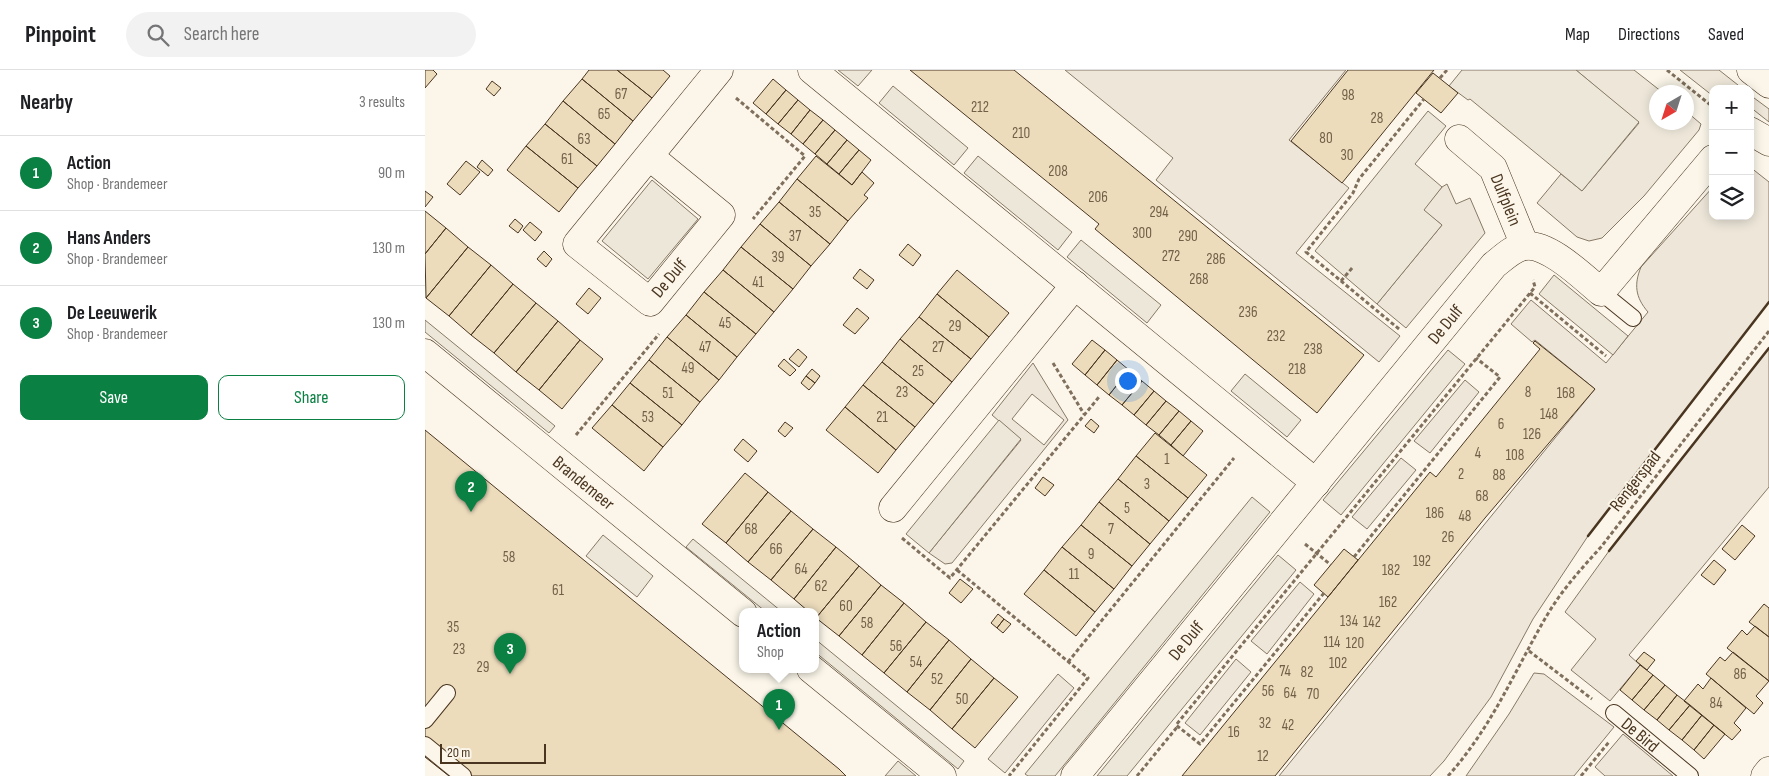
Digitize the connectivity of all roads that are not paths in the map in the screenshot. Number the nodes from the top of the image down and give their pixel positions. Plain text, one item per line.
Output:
1 (719, 70) edge
2 (812, 70) edge
3 (1751, 70) edge
4 (1769, 84) edge
5 (1754, 132) edge
6 (1459, 139) dead end
7 (1769, 142) edge
8 (649, 156) junction
9 (1709, 164) edge
10 (1525, 246) junction
11 (1075, 285) junction
12 (1601, 292) junction
13 (1633, 318) dead end
14 (425, 353) edge
15 (1316, 482) junction
16 (893, 508) dead end
17 (739, 610) edge
18 (816, 673) edge
19 (447, 693) dead end
20 (1620, 717) road end
21 (425, 720) edge
22 (425, 745) edge
23 (1769, 771) edge
24 (463, 776) edge
25 (942, 776) edge
26 (1075, 776) edge
27 (1690, 776) edge
28 (1765, 776) edge

1 - 8 street, De Dulf
2 - 11 street
3 - 4 street
5 - 7 street
6 - 10 street, Dulfplein
8 - 8 street, De Dulf
9 - 12 street
10 - 12 street
10 - 15 street, De Dulf
11 - 15 street
11 - 16 street
12 - 13 lane
14 - 17 street, Brandemeer
15 - 26 street, De Dulf
18 - 25 street
19 - 21 lane
20 - 27 lane, De Bird
22 - 24 lane
23 - 28 street

